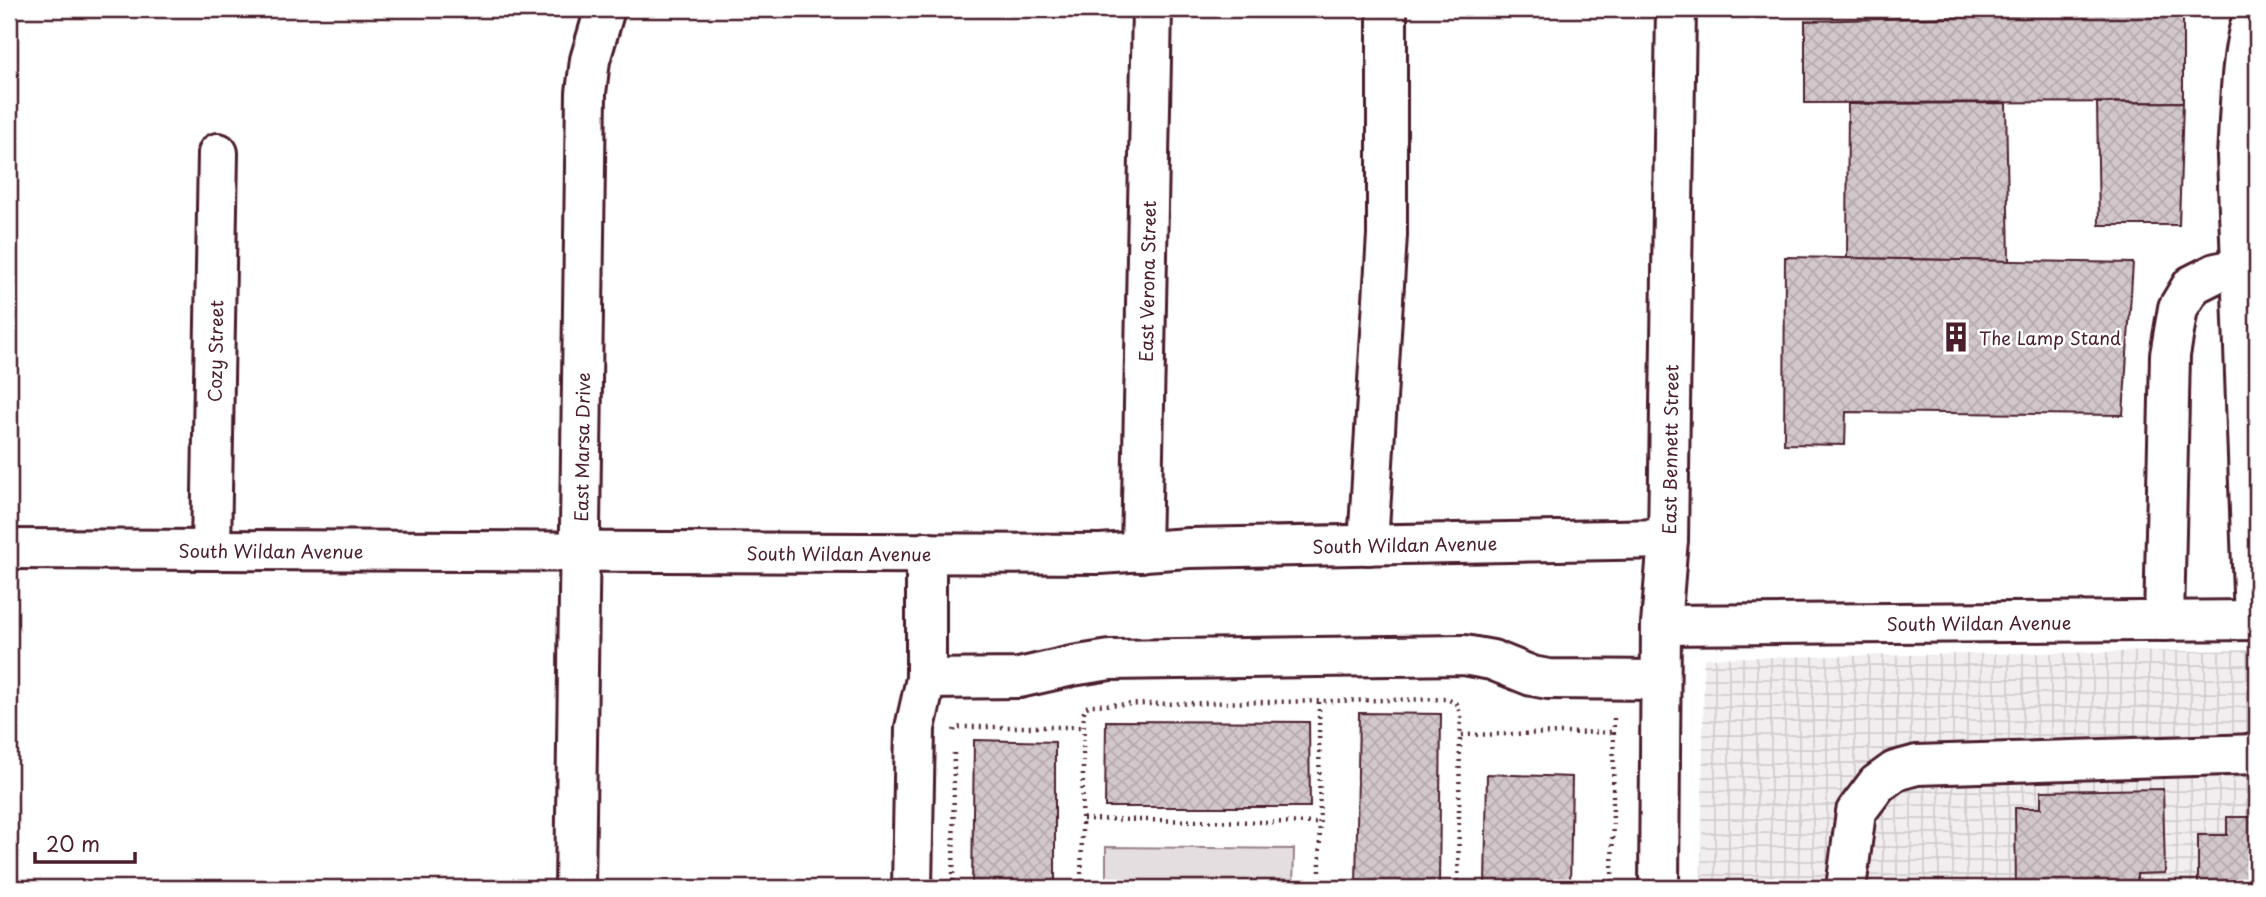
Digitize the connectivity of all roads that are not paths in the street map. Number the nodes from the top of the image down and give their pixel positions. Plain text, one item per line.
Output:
1 (605, 9) edge
2 (1152, 9) edge
3 (1676, 9) edge
4 (2256, 9) edge
5 (1387, 11) dead end
6 (218, 153) dead end
7 (2241, 268) junction
8 (1668, 539) junction
9 (1368, 545) junction
10 (9, 549) edge
11 (211, 549) junction
12 (578, 551) junction
13 (926, 552) junction
14 (1140, 552) junction
15 (2256, 620) edge
16 (2164, 621) junction
17 (1661, 625) junction
18 (926, 679) junction
19 (1660, 680) junction
20 (2257, 754) edge
21 (575, 888) edge
22 (912, 888) edge
23 (1658, 888) edge
24 (1846, 888) edge

1 - 12 street, East Marsa Drive
2 - 14 street, East Verona Street
3 - 8 street, East Bennett Street
4 - 7 street
5 - 9 street
6 - 11 street, Cozy Street
7 - 15 street
7 - 16 street
8 - 9 street, South Wildan Avenue
8 - 17 street, East Bennett Street
9 - 14 street, South Wildan Avenue
10 - 11 street, South Wildan Avenue
11 - 12 street, South Wildan Avenue
12 - 13 street, South Wildan Avenue
12 - 21 street, East Marsa Drive
13 - 14 street, South Wildan Avenue
13 - 18 street
15 - 16 street, South Wildan Avenue
16 - 17 street, South Wildan Avenue
17 - 19 street, East Bennett Street
18 - 19 street
18 - 22 street
19 - 23 street, East Bennett Street
20 - 24 street

